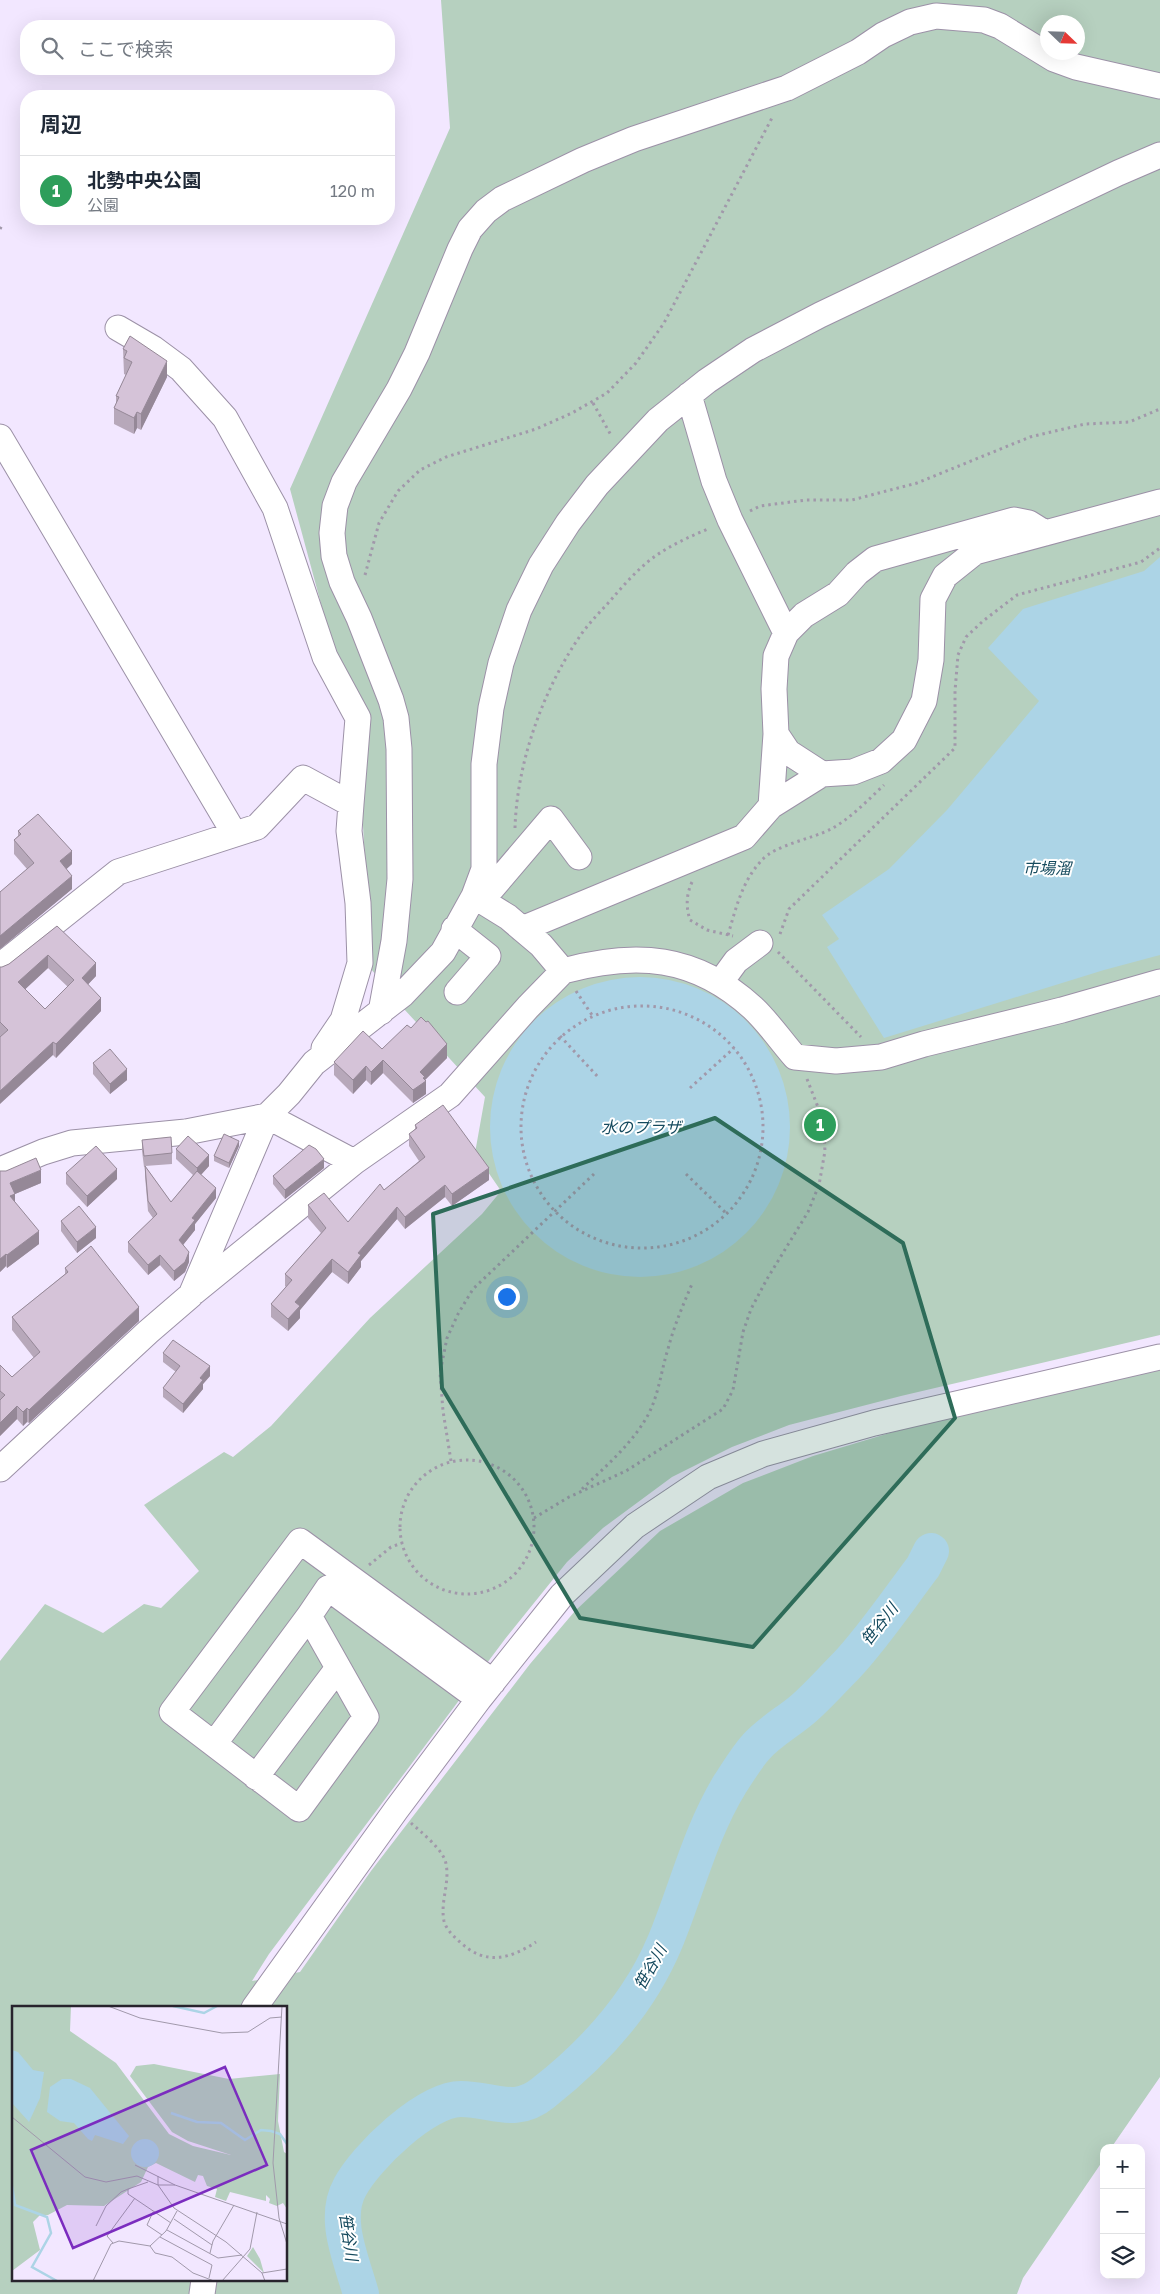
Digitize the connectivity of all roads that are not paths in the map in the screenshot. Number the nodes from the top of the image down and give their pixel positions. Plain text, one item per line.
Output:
1 (1160, 86) edge
2 (1160, 156) edge
3 (118, 328) dead end
4 (689, 395) junction
5 (0, 437) edge
6 (1160, 502) edge
7 (1045, 533) junction
8 (786, 633) junction
9 (776, 734) junction
10 (822, 774) junction
11 (351, 804) junction
12 (771, 806) junction
13 (234, 833) junction
14 (579, 857) dead end
15 (474, 896) junction
16 (522, 929) junction
17 (454, 930) junction
18 (767, 946) road end
19 (4, 955) edge
20 (563, 971) junction
21 (1160, 982) edge
22 (720, 983) junction
23 (457, 992) dead end
24 (382, 1012) junction
25 (314, 1063) junction
26 (267, 1116) junction
27 (354, 1162) junction
28 (0, 1170) edge
29 (190, 1295) junction
30 (1160, 1358) edge
31 (0, 1469) edge
32 (309, 1616) junction
33 (338, 1668) junction
34 (486, 1691) junction
35 (214, 1744) junction
36 (256, 1777) junction
37 (255, 2006) edge

1 - 24 street
2 - 4 street
3 - 11 street
4 - 8 street
4 - 15 street
5 - 13 street
6 - 7 street
7 - 8 street
7 - 10 street
8 - 9 street
9 - 10 street
9 - 12 street
10 - 12 street
11 - 13 street
11 - 25 street
12 - 16 street
13 - 19 street
14 - 15 street
15 - 16 street
15 - 17 street
16 - 20 street
17 - 23 street
17 - 24 street
18 - 22 street
20 - 22 street
20 - 27 street
21 - 22 street
24 - 25 street
25 - 26 street
26 - 27 street
26 - 28 street
26 - 29 street
27 - 29 street
29 - 31 street
30 - 34 street
32 - 33 street
32 - 34 street
32 - 35 street
33 - 36 street
33 - 36 street
34 - 35 street
34 - 37 street
35 - 36 street

